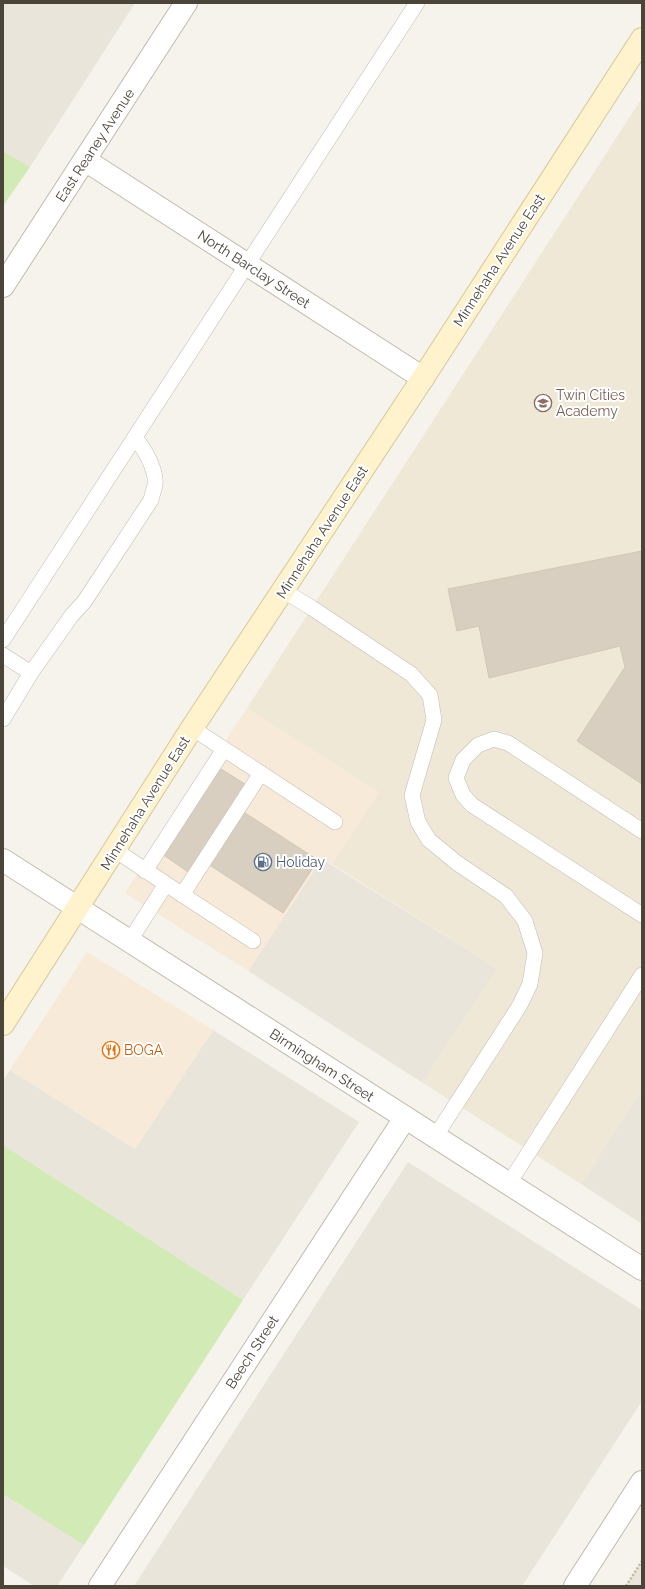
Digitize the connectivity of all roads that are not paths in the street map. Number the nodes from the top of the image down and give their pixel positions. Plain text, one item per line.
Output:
1 (186, 3) edge
2 (417, 3) edge
3 (642, 39) edge
4 (86, 160) junction
5 (248, 265) junction
6 (3, 286) edge
7 (423, 378) junction
8 (135, 438) junction
9 (284, 591) junction
10 (3, 640) edge
11 (3, 655) edge
12 (30, 673) junction
13 (3, 719) edge
14 (192, 728) junction
15 (224, 749) junction
16 (261, 773) junction
17 (335, 822) dead end
18 (642, 831) edge
19 (115, 850) junction
20 (3, 860) edge
21 (145, 871) junction
22 (166, 884) junction
23 (182, 895) junction
24 (78, 909) junction
25 (642, 915) edge
26 (253, 941) dead end
27 (129, 942) junction
28 (642, 975) edge
29 (3, 1024) edge
30 (405, 1118) junction
31 (435, 1137) junction
32 (508, 1185) junction
33 (642, 1268) edge
34 (642, 1482) edge
35 (100, 1586) edge
36 (575, 1586) edge

1 - 4 street, East Reaney Avenue
2 - 5 lane
3 - 7 main road, Minnehaha Avenue East
4 - 5 street, North Barclay Street
4 - 6 street, East Reaney Avenue
5 - 7 street, North Barclay Street
5 - 8 lane
7 - 9 main road, Minnehaha Avenue East
8 - 10 lane
8 - 12 lane
9 - 14 main road, Minnehaha Avenue East
9 - 31 lane
11 - 12 lane
12 - 13 lane
14 - 15 lane
14 - 19 main road, Minnehaha Avenue East
15 - 16 lane
15 - 21 lane
16 - 17 lane
16 - 23 lane
18 - 25 lane
19 - 21 lane
19 - 24 main road, Minnehaha Avenue East
20 - 24 street, Birmingham Street
21 - 22 lane
22 - 23 lane
22 - 27 lane
23 - 26 lane
24 - 27 street, Birmingham Street
24 - 29 main road, Minnehaha Avenue East
27 - 30 street, Birmingham Street
28 - 32 lane
30 - 31 street, Birmingham Street
30 - 35 street, Beech Street
31 - 32 street, Birmingham Street
32 - 33 street, Birmingham Street
34 - 36 street

